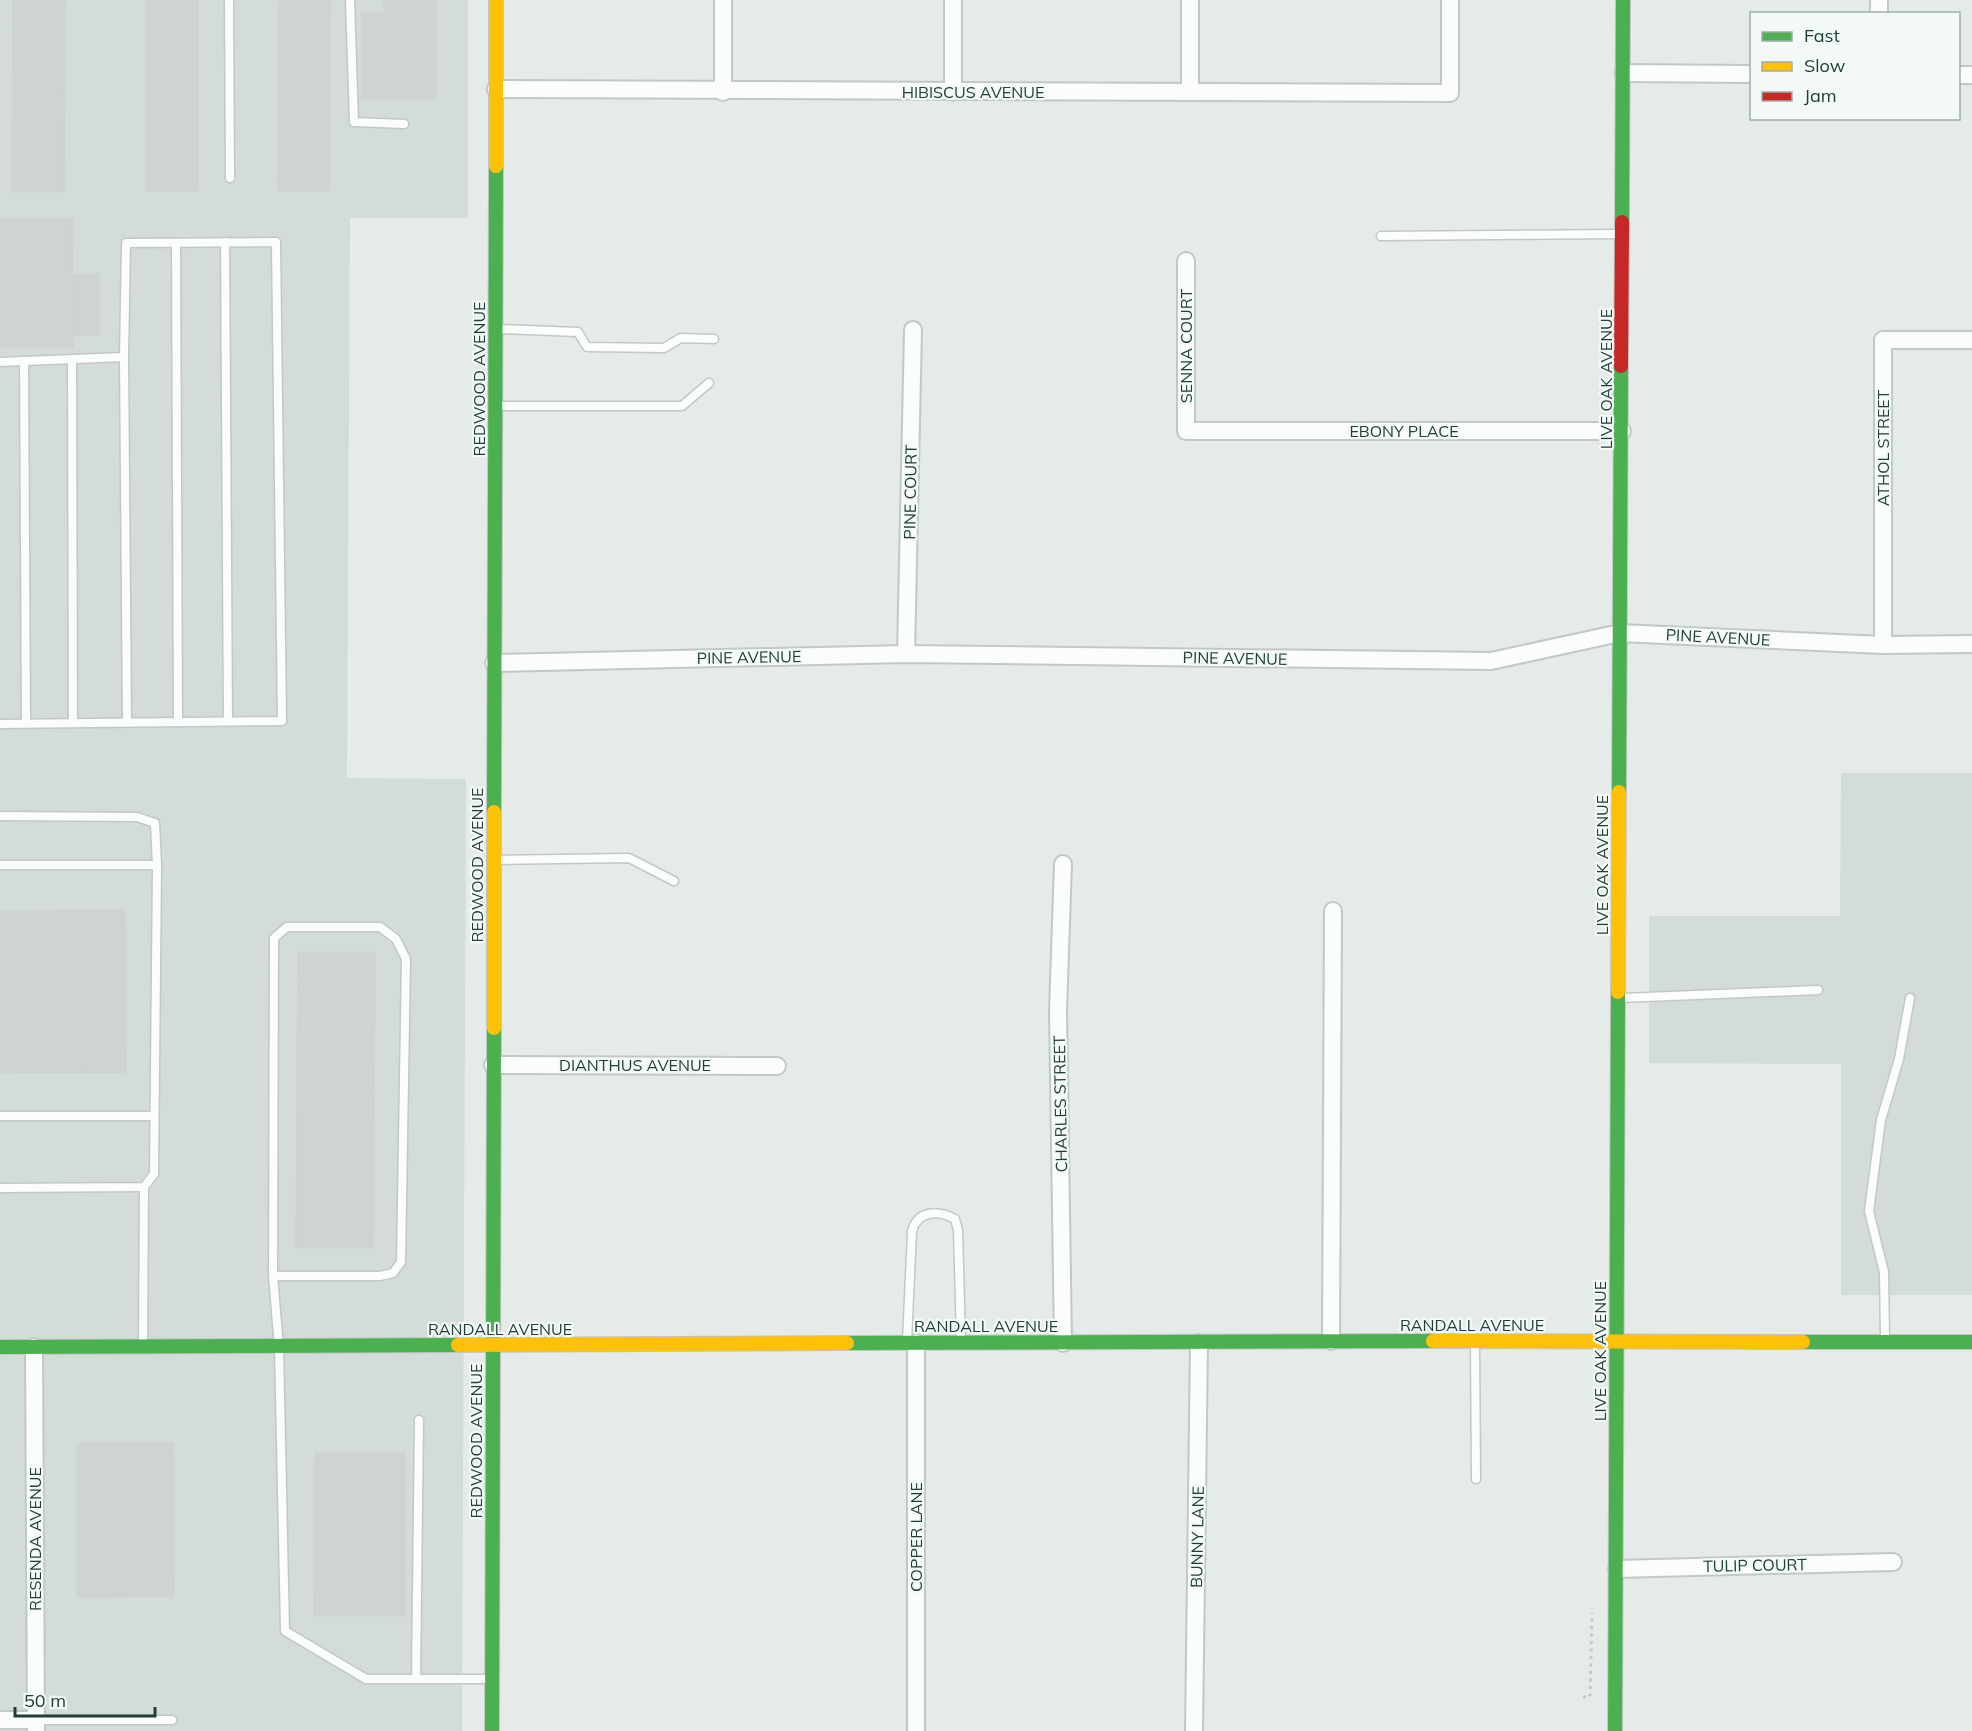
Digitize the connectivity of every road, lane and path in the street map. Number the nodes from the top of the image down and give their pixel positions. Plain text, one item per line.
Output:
1 (228, 0) edge
2 (350, 0) edge
3 (496, 0) edge
4 (723, 0) edge
5 (952, 0) edge
6 (1190, 0) edge
7 (1450, 0) edge
8 (1623, 0) edge
9 (1624, 73) junction
10 (1750, 74) edge
11 (496, 89) junction
12 (1190, 91) junction
13 (723, 92) junction
14 (953, 92) junction
15 (404, 123) dead end
16 (230, 178) dead end
17 (1623, 234) junction
18 (1381, 236) dead end
19 (225, 242) junction
20 (176, 243) junction
21 (1186, 261) dead end
22 (495, 329) junction
23 (913, 330) dead end
24 (714, 339) dead end
25 (1972, 340) edge
26 (124, 357) junction
27 (72, 359) junction
28 (24, 361) junction
29 (0, 362) edge
30 (709, 384) dead end
31 (495, 406) junction
32 (1186, 431) joint
33 (1622, 431) junction
34 (1620, 633) junction
35 (1972, 644) edge
36 (1883, 645) junction
37 (906, 654) junction
38 (494, 663) junction
39 (127, 722) junction
40 (178, 722) junction
41 (228, 722) junction
42 (26, 723) junction
43 (73, 723) junction
44 (0, 724) edge
45 (0, 816) edge
46 (494, 860) junction
47 (1063, 864) dead end
48 (0, 865) edge
49 (157, 865) junction
50 (674, 881) dead end
51 (1333, 911) dead end
52 (1818, 990) dead end
53 (1618, 998) junction
54 (1910, 998) dead end
55 (493, 1065) junction
56 (777, 1066) dead end
57 (0, 1116) edge
58 (154, 1116) junction
59 (144, 1187) junction
60 (0, 1188) edge
61 (273, 1276) junction
62 (1331, 1341) junction
63 (1475, 1342) junction
64 (1617, 1342) junction
65 (1886, 1342) junction
66 (1972, 1342) edge
67 (911, 1343) junction
68 (962, 1343) junction
69 (1063, 1343) junction
70 (1199, 1343) junction
71 (143, 1346) junction
72 (493, 1346) junction
73 (0, 1347) edge
74 (34, 1347) junction
75 (279, 1347) junction
76 (419, 1420) dead end
77 (1476, 1479) dead end
78 (1893, 1562) dead end
79 (1617, 1569) junction
80 (416, 1679) junction
81 (492, 1679) junction
82 (0, 1720) edge
83 (172, 1720) dead end
84 (36, 1725) edge
85 (492, 1731) edge
86 (916, 1731) edge
87 (1194, 1731) edge
88 (1615, 1731) edge

1 - 16 lane
2 - 15 lane
3 - 11 street, REDWOOD AVENUE
4 - 13 street
5 - 14 street
6 - 12 street
7 - 12 street, HIBISCUS AVENUE
8 - 9 street, LIVE OAK AVENUE
9 - 10 street
9 - 17 street, LIVE OAK AVENUE
11 - 13 street, HIBISCUS AVENUE
11 - 22 street, REDWOOD AVENUE
12 - 14 street, HIBISCUS AVENUE
13 - 14 street, HIBISCUS AVENUE
17 - 18 lane
17 - 33 street, LIVE OAK AVENUE
19 - 20 lane
19 - 41 lane
19 - 41 lane
20 - 26 lane
20 - 40 lane
21 - 32 street, SENNA COURT
22 - 24 lane
22 - 31 street, REDWOOD AVENUE
23 - 37 street, PINE COURT
25 - 36 street, ATHOL STREET
26 - 27 lane
26 - 39 lane
27 - 28 lane
27 - 43 lane
28 - 29 lane
28 - 42 lane
30 - 31 lane
31 - 38 street, REDWOOD AVENUE
32 - 33 street, EBONY PLACE
33 - 34 street, LIVE OAK AVENUE
34 - 36 street, PINE AVENUE
34 - 37 street, PINE AVENUE
34 - 53 street, LIVE OAK AVENUE
35 - 36 street, PINE AVENUE
37 - 38 street, PINE AVENUE
38 - 46 street, REDWOOD AVENUE
39 - 40 lane
39 - 43 lane
40 - 41 lane
42 - 43 lane
42 - 44 lane
45 - 49 lane
46 - 50 lane
46 - 55 street, REDWOOD AVENUE
47 - 69 street, CHARLES STREET
48 - 49 lane
49 - 58 lane
51 - 62 street
52 - 53 lane
53 - 64 street, LIVE OAK AVENUE
54 - 65 lane
55 - 56 street, DIANTHUS AVENUE
55 - 72 street, REDWOOD AVENUE
57 - 58 lane
58 - 59 lane
59 - 60 lane
59 - 71 lane
61 - 61 lane
61 - 75 lane
62 - 63 street, RANDALL AVENUE
62 - 70 street, RANDALL AVENUE
63 - 64 street, RANDALL AVENUE
63 - 77 lane
64 - 65 street, RANDALL AVENUE
64 - 79 street, LIVE OAK AVENUE
65 - 66 street, RANDALL AVENUE
67 - 68 street, RANDALL AVENUE
67 - 68 lane
67 - 72 street, RANDALL AVENUE
67 - 86 street, COPPER LANE
68 - 69 street, RANDALL AVENUE
69 - 70 street, RANDALL AVENUE
70 - 87 street, BUNNY LANE
71 - 74 street, RANDALL AVENUE
71 - 75 street, RANDALL AVENUE
72 - 75 street, RANDALL AVENUE
72 - 81 street, REDWOOD AVENUE
73 - 74 street, RANDALL AVENUE
74 - 84 street, RESENDA AVENUE
75 - 80 lane
76 - 80 lane
78 - 79 street, TULIP COURT
79 - 88 street, LIVE OAK AVENUE
80 - 81 lane
81 - 85 street, REDWOOD AVENUE
82 - 84 street
83 - 84 lane

